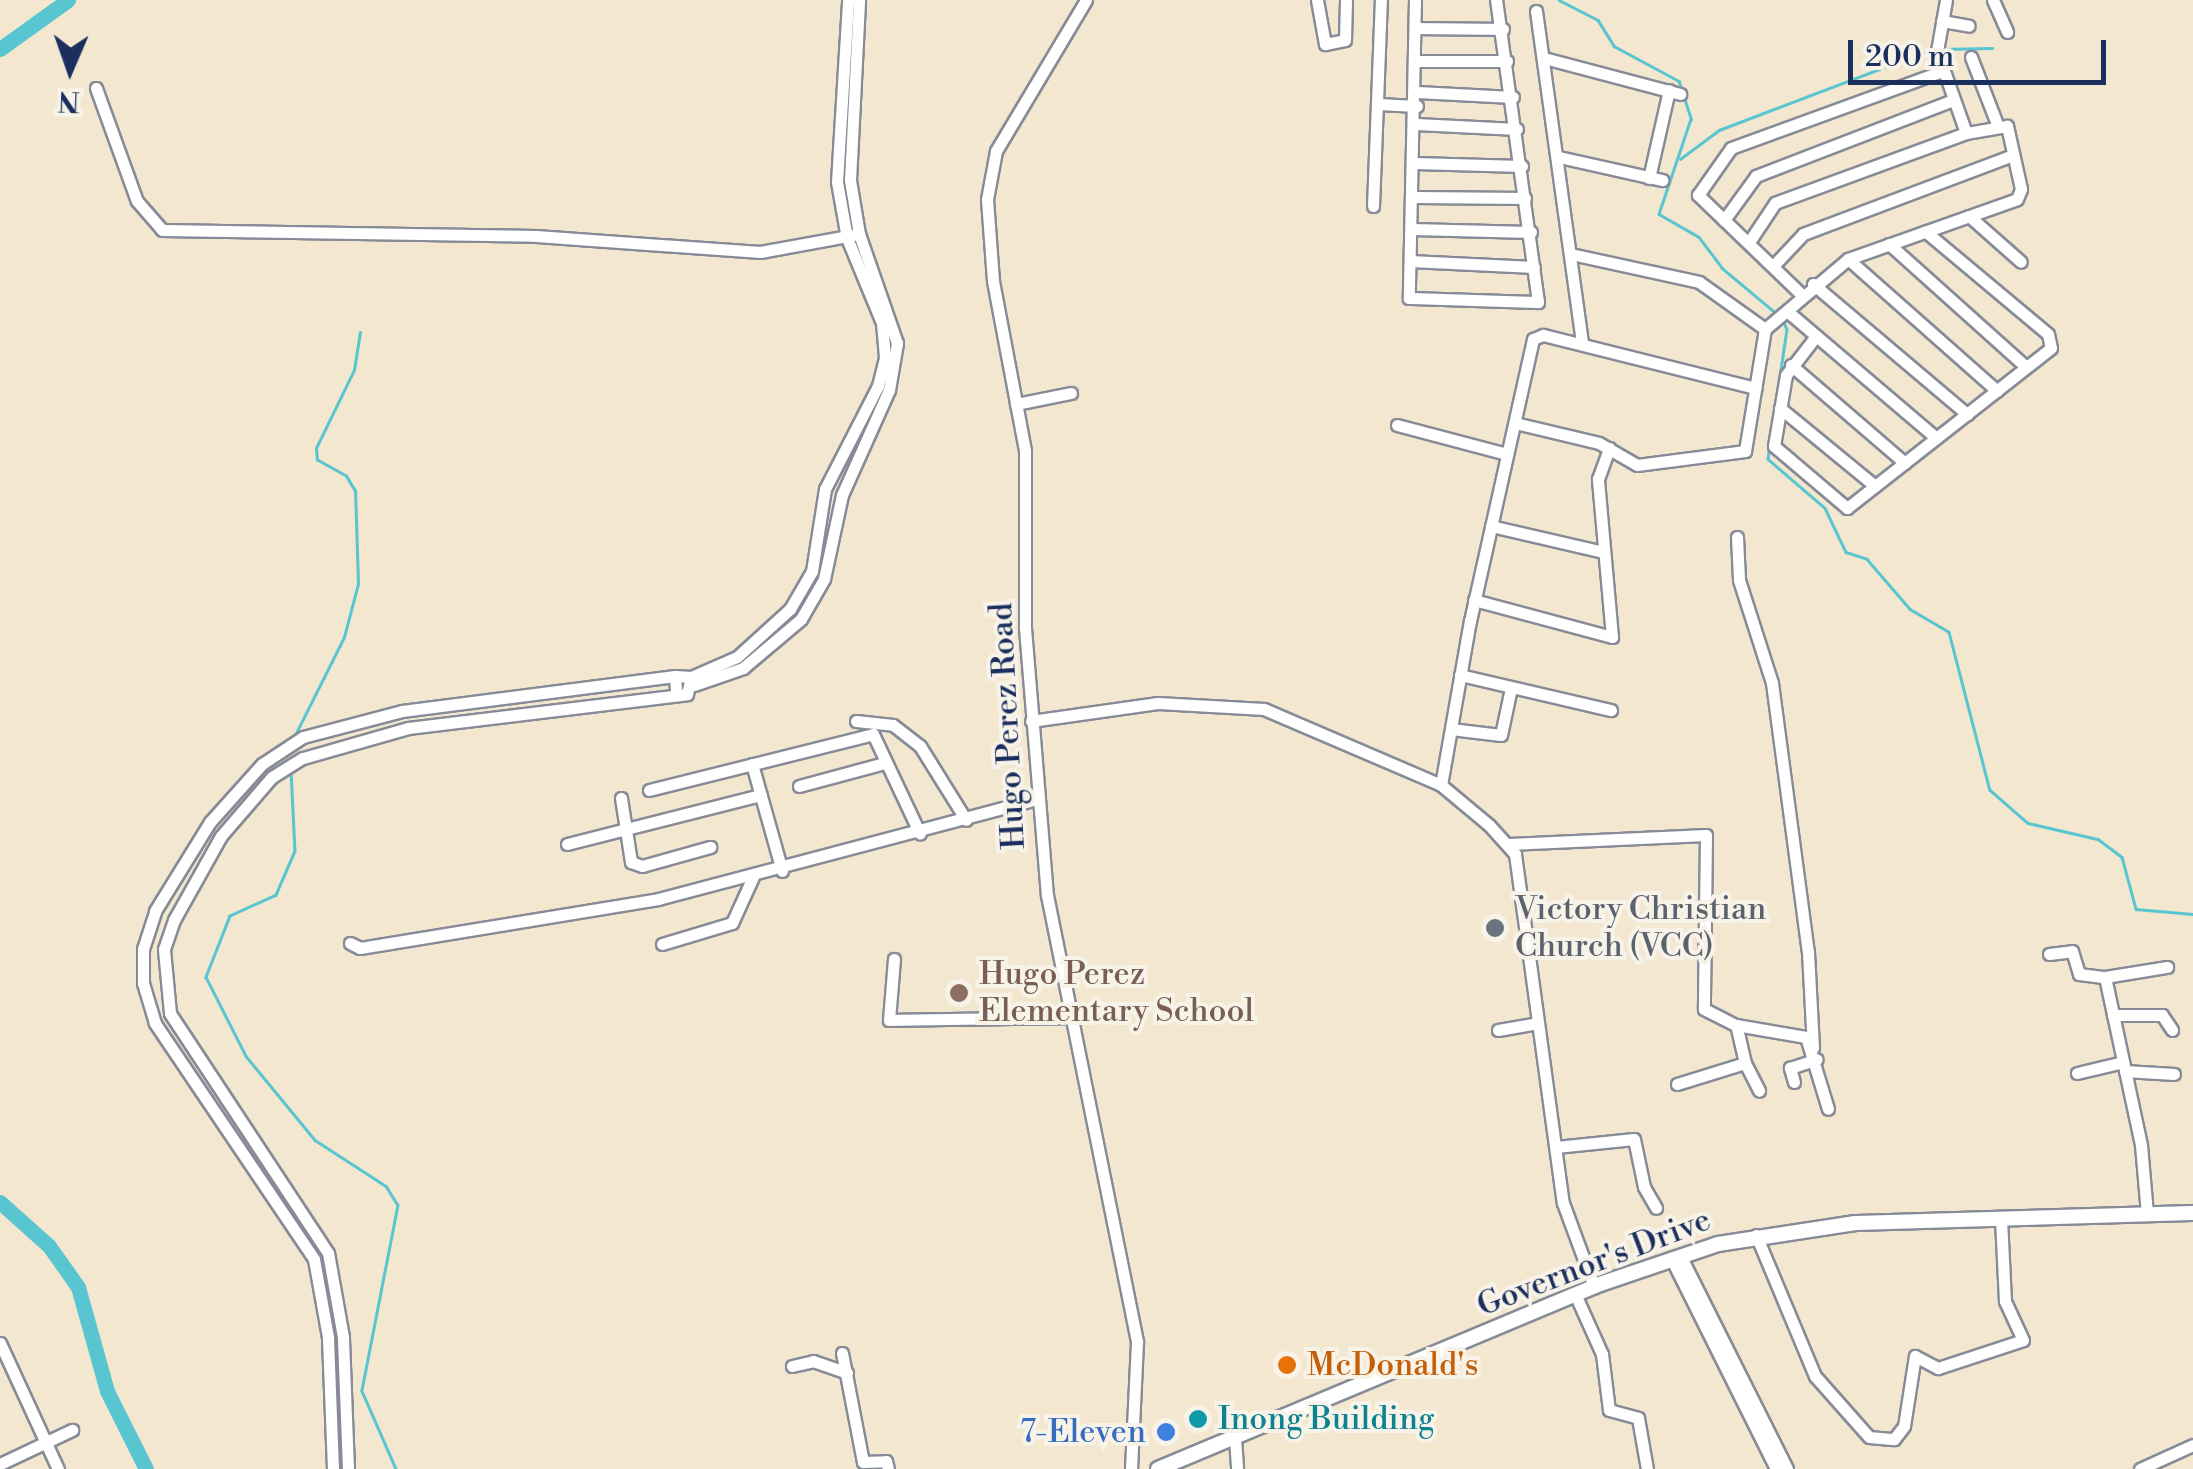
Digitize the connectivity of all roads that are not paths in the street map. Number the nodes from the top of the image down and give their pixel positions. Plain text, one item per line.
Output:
1 (848, 0) edge
2 (860, 0) edge
3 (1086, 0) edge
4 (1317, 0) edge
5 (1346, 0) edge
6 (1381, 0) edge
7 (1415, 0) edge
8 (1496, 0) edge
9 (1946, 0) edge
10 (1994, 0) edge
11 (1536, 11) dead end
12 (1942, 21) junction
13 (1969, 26) dead end
14 (1418, 28) junction
15 (1503, 30) junction
16 (2007, 32) dead end
17 (1972, 57) dead end
18 (1544, 58) junction
19 (1417, 61) junction
20 (1507, 61) junction
21 (1942, 71) junction
22 (96, 88) dead end
23 (1417, 92) junction
24 (1513, 97) junction
25 (1953, 100) junction
26 (1378, 104) junction
27 (1416, 106) junction
28 (1416, 124) junction
29 (1997, 124) junction
30 (1518, 129) junction
31 (1966, 133) junction
32 (2014, 154) junction
33 (1558, 157) junction
34 (1416, 163) junction
35 (1522, 166) junction
36 (1415, 197) junction
37 (1526, 198) junction
38 (1373, 206) dead end
39 (1968, 216) junction
40 (1724, 220) junction
41 (1412, 229) junction
42 (1925, 231) junction
43 (1531, 232) junction
44 (853, 236) junction
45 (1750, 242) junction
46 (1889, 244) junction
47 (1571, 254) junction
48 (1848, 259) junction
49 (1410, 261) junction
50 (2021, 262) dead end
51 (1773, 266) junction
52 (1534, 267) junction
53 (1813, 284) junction
54 (1803, 296) junction
55 (1777, 319) junction
56 (1816, 336) junction
57 (1582, 344) junction
58 (1792, 366) junction
59 (2026, 367) junction
60 (1756, 388) junction
61 (1996, 391) junction
62 (1071, 393) dead end
63 (1016, 404) junction
64 (1780, 408) junction
65 (1967, 414) junction
66 (1514, 422) junction
67 (1397, 426) dead end
68 (1936, 438) junction
69 (1609, 448) junction
70 (1508, 454) junction
71 (1905, 462) junction
72 (1875, 486) junction
73 (1491, 526) junction
74 (1737, 537) dead end
75 (1604, 552) junction
76 (1474, 600) junction
77 (1460, 675) junction
78 (675, 676) junction
79 (693, 681) junction
80 (1511, 688) junction
81 (676, 692) junction
82 (1610, 710) dead end
83 (1031, 721) junction
84 (856, 722) dead end
85 (1451, 729) junction
86 (884, 763) junction
87 (752, 764) junction
88 (1442, 785) junction
89 (799, 786) dead end
90 (649, 790) dead end
91 (761, 795) junction
92 (620, 798) dead end
93 (1037, 799) junction
94 (966, 820) junction
95 (624, 832) junction
96 (920, 834) junction
97 (567, 844) dead end
98 (1509, 844) junction
99 (710, 847) dead end
100 (782, 871) junction
101 (753, 877) junction
102 (350, 943) dead end
103 (662, 944) dead end
104 (2049, 954) dead end
105 (894, 959) dead end
106 (2167, 967) dead end
107 (2105, 976) junction
108 (2113, 1014) junction
109 (1071, 1018) junction
110 (1537, 1023) junction
111 (1736, 1024) junction
112 (1498, 1030) dead end
113 (2172, 1030) dead end
114 (1815, 1054) junction
115 (1746, 1062) junction
116 (2124, 1067) junction
117 (2077, 1074) dead end
118 (2174, 1074) dead end
119 (1794, 1082) dead end
120 (1678, 1084) dead end
121 (1759, 1092) dead end
122 (1828, 1110) dead end
123 (1556, 1147) junction
124 (1656, 1208) dead end
125 (2193, 1212) edge
126 (2147, 1214) junction
127 (2001, 1218) junction
128 (1756, 1235) junction
129 (1675, 1256) junction
130 (1594, 1286) junction
131 (1569, 1297) junction
132 (0, 1344) edge
133 (842, 1353) dead end
134 (792, 1366) dead end
135 (847, 1373) junction
136 (72, 1430) dead end
137 (1234, 1438) junction
138 (46, 1442) junction
139 (2193, 1445) edge
140 (1, 1465) edge
141 (2160, 1465) edge
142 (58, 1469) edge
143 (333, 1469) edge
144 (348, 1469) edge
145 (888, 1469) edge
146 (1131, 1469) edge
147 (1158, 1469) edge
148 (1236, 1469) edge
149 (1647, 1469) edge
150 (1776, 1469) edge
151 (1787, 1469) edge
152 (2140, 1469) edge

1 - 44 street
2 - 44 street
3 - 63 street, Hugo Perez Road
4 - 5 street
6 - 26 street
7 - 14 street
8 - 15 street
9 - 12 street
10 - 16 street
11 - 18 street
12 - 13 street
12 - 21 street
14 - 15 street
14 - 19 street
15 - 20 street
17 - 29 street
18 - 33 street
18 - 33 street
19 - 20 street
19 - 23 street
20 - 24 street
21 - 25 street
21 - 40 street
22 - 44 street
23 - 24 street
23 - 27 street
24 - 30 street
25 - 31 street
25 - 40 street
26 - 27 street
26 - 38 street
27 - 28 street
28 - 30 street
28 - 34 street
29 - 31 street
29 - 32 street
30 - 35 street
31 - 45 street
32 - 39 street
32 - 51 street
33 - 47 street
34 - 35 street
34 - 36 street
35 - 37 street
36 - 37 street
36 - 41 street
37 - 43 street
39 - 42 street
39 - 50 street
40 - 45 street
41 - 43 street
41 - 49 street
42 - 46 street
42 - 59 street
43 - 52 street
44 - 79 street
45 - 51 street
46 - 48 street
46 - 59 street
47 - 55 street
47 - 57 street
48 - 53 street
48 - 61 street
49 - 52 street
49 - 52 street
51 - 54 street
53 - 54 street
53 - 65 street
54 - 55 street
55 - 56 street
55 - 60 street
56 - 58 street
56 - 68 street
57 - 60 street
57 - 66 street
58 - 64 street
58 - 71 street
59 - 61 street
60 - 69 street
61 - 65 street
62 - 63 street
63 - 83 street, Hugo Perez Road
64 - 72 street
64 - 72 street
65 - 68 street
66 - 69 street
66 - 70 street
67 - 70 street
68 - 71 street
69 - 75 street
70 - 73 street
71 - 72 street
73 - 75 street
73 - 76 street
74 - 114 street
75 - 76 street
76 - 77 street
77 - 80 street
77 - 85 street
78 - 79 street
78 - 81 street
78 - 143 street
79 - 81 street
80 - 82 street
80 - 85 street
81 - 144 street
83 - 88 street
83 - 93 street, Hugo Perez Road
84 - 94 street
85 - 88 street
86 - 87 street
86 - 89 street
86 - 96 street
87 - 90 street
87 - 91 street
88 - 98 street
91 - 95 street
91 - 100 street
92 - 95 street
93 - 94 street
93 - 109 street, Hugo Perez Road
94 - 96 street
95 - 97 street
95 - 99 street
96 - 100 street
98 - 110 street
98 - 111 street
100 - 101 street
101 - 102 street
101 - 103 street
104 - 107 street
105 - 109 street
106 - 107 street
107 - 108 street
108 - 113 street
108 - 116 street
109 - 146 street, Hugo Perez Road
110 - 112 street
110 - 123 street
111 - 114 street
111 - 115 street
114 - 119 street
114 - 122 street
115 - 120 street
115 - 121 street
116 - 117 street
116 - 118 street
116 - 126 street
123 - 124 street
123 - 130 street
125 - 126 main road, Governor's Drive
126 - 127 main road, Governor's Drive
127 - 128 main road, Governor's Drive
127 - 128 street
128 - 129 main road, Governor's Drive
129 - 130 main road, Governor's Drive
129 - 150 street
129 - 151 street
130 - 131 main road, Governor's Drive
131 - 137 main road, Governor's Drive
131 - 149 street
132 - 138 street
133 - 135 street
134 - 135 street
135 - 145 street
136 - 138 street
137 - 147 main road, Governor's Drive
137 - 148 street
138 - 140 street
138 - 142 street
139 - 141 street
141 - 152 street

